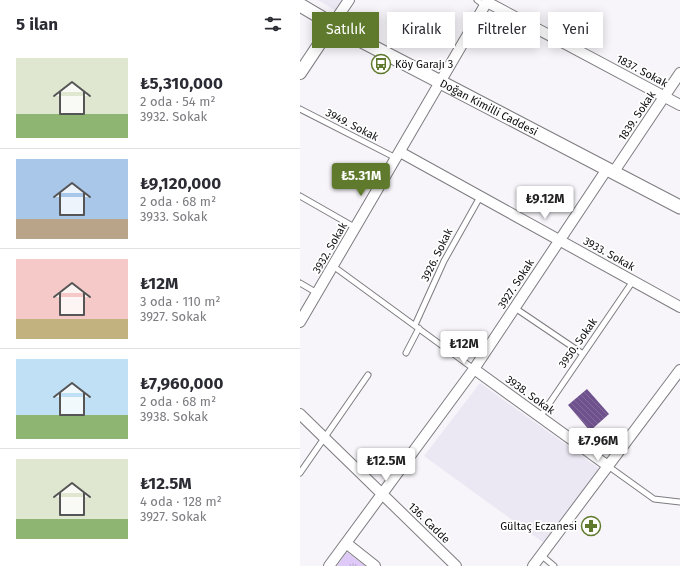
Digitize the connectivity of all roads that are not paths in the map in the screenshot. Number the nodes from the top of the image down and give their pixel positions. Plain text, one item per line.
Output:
1 (350, 0) edge
2 (484, 2) edge
3 (300, 4) edge
4 (312, 12) edge
5 (341, 12) edge
6 (317, 48) edge
7 (376, 48) edge
8 (300, 73) edge
9 (680, 73) edge
10 (441, 82) junction
11 (664, 97) junction
12 (680, 105) edge
13 (300, 109) edge
14 (398, 155) junction
15 (610, 171) junction
16 (300, 196) edge
17 (480, 197) junction
18 (680, 207) edge
19 (356, 228) junction
20 (560, 240) junction
21 (333, 266) junction
22 (633, 281) junction
23 (300, 283) edge
24 (317, 293) junction
25 (680, 307) edge
26 (515, 308) junction
27 (300, 322) edge
28 (417, 326) junction
29 (406, 353) dead end
30 (583, 354) junction
31 (474, 369) junction
32 (680, 370) edge
33 (368, 375) dead end
34 (300, 414) edge
35 (540, 416) junction
36 (325, 438) junction
37 (608, 466) junction
38 (300, 473) edge
39 (382, 494) junction
40 (680, 502) edge
41 (346, 544) junction
42 (541, 555) junction
43 (329, 566) edge
44 (375, 566) edge
45 (456, 566) edge
46 (533, 566) edge
47 (554, 566) edge

1 - 5 street
2 - 10 street, 3932. Sokak
2 - 11 street, 1837. Sokak
3 - 4 main road, Doğan Kimilli Caddesi
6 - 8 street
7 - 10 main road, Doğan Kimilli Caddesi
9 - 11 street, 1839. Sokak
10 - 14 street, 3932. Sokak
10 - 15 main road, Doğan Kimilli Caddesi
11 - 12 street, 1837. Sokak
11 - 15 street, 1839. Sokak
13 - 14 lane, 3949. Sokak
14 - 17 street, 3933. Sokak
14 - 19 street, 3932. Sokak
15 - 18 main road, Doğan Kimilli Caddesi
15 - 20 street, 3927. Sokak
16 - 19 lane
17 - 20 street, 3933. Sokak
17 - 28 lane, 3926. Sokak
19 - 21 street, 3932. Sokak
20 - 22 street, 3933. Sokak
20 - 26 street, 3927. Sokak
21 - 24 street, 3932. Sokak
21 - 28 lane, 3938. Sokak
22 - 25 street, 3933. Sokak
22 - 30 lane, 3950. Sokak
23 - 24 lane
24 - 27 street, 3932. Sokak
26 - 30 lane
26 - 31 street, 3927. Sokak
28 - 29 lane, 3926. Sokak
28 - 31 lane, 3938. Sokak
30 - 35 lane, 3950. Sokak
31 - 35 street, 3938. Sokak
31 - 39 street, 3927. Sokak
32 - 37 street
33 - 36 lane
34 - 36 street, 136. Cadde
35 - 37 street, 3938. Sokak
36 - 38 lane
36 - 39 street, 136. Cadde
37 - 40 lane, 3938. Sokak
37 - 42 street
39 - 41 street, 3927. Sokak
39 - 45 street, 136. Cadde
41 - 43 street, 3927. Sokak
41 - 44 street
42 - 46 street
42 - 47 lane

